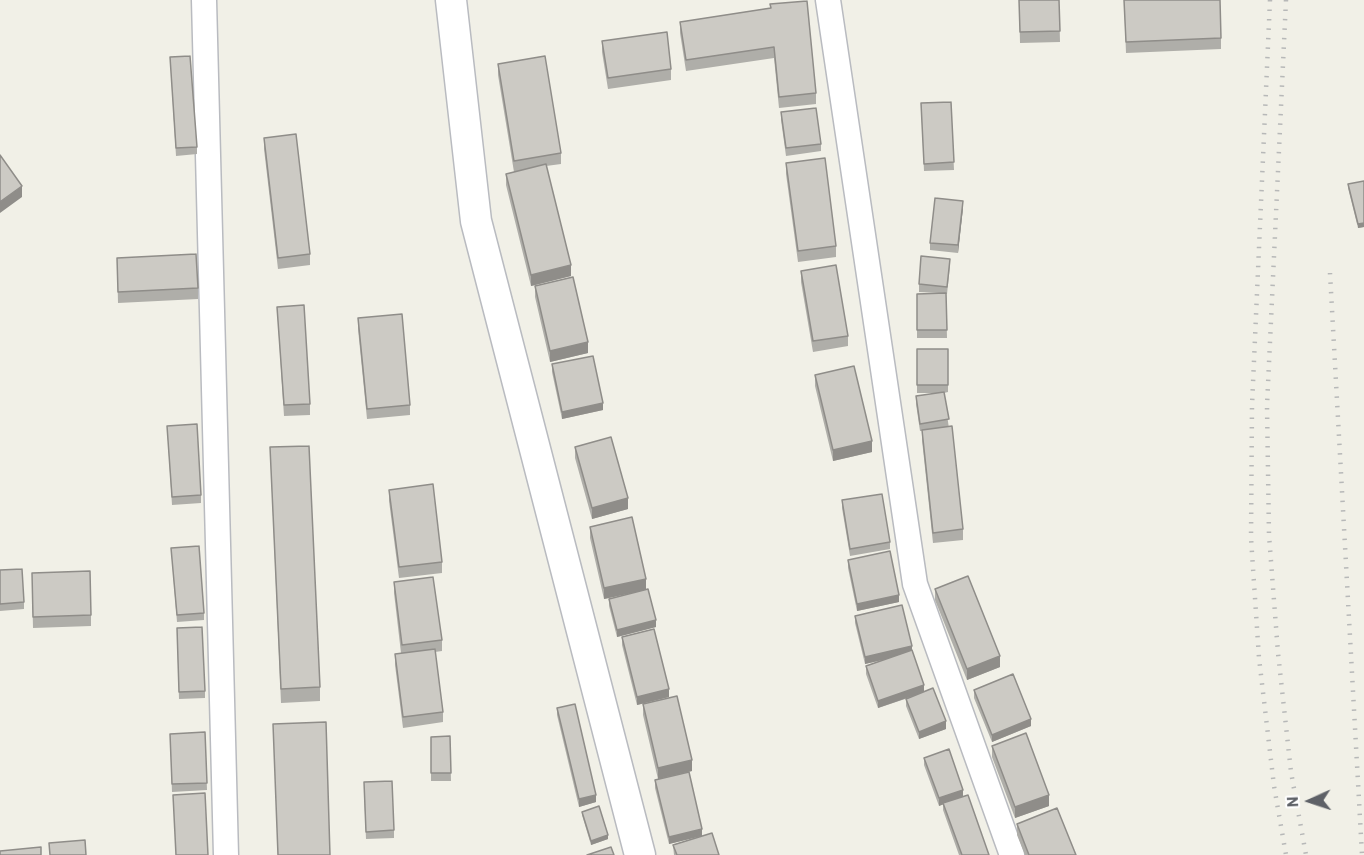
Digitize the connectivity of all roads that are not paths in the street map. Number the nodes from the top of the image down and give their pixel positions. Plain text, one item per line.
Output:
1 (204, 0) edge
2 (451, 0) edge
3 (828, 0) edge
4 (226, 855) edge
5 (640, 855) edge
6 (1012, 855) edge

1 - 4 street
2 - 5 street
3 - 6 street

